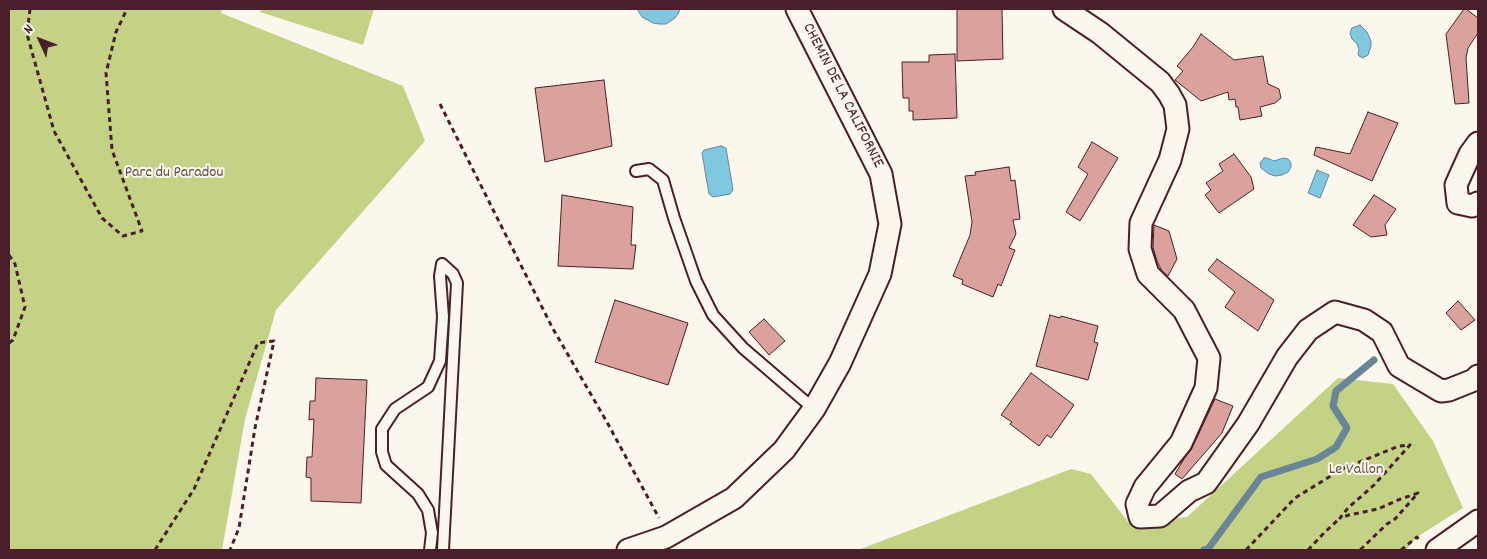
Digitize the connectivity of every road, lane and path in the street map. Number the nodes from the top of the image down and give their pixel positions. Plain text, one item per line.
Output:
1 (30, 9) edge
2 (127, 9) edge
3 (797, 9) edge
4 (1064, 9) edge
5 (440, 104) dead end
6 (1478, 143) edge
7 (636, 171) dead end
8 (1478, 203) edge
9 (9, 255) edge
10 (9, 343) edge
11 (1478, 376) edge
12 (814, 409) junction
13 (1340, 518) junction
14 (1478, 521) edge
15 (666, 537) junction
16 (1415, 545) dead end
17 (154, 550) edge
18 (230, 550) edge
19 (430, 550) edge
20 (444, 550) edge
21 (628, 550) edge
22 (1246, 550) edge
23 (1308, 550) edge
24 (1360, 550) edge
25 (1401, 550) edge
26 (1437, 550) edge

1 - 2 path
3 - 12 street, CHEMIN DE LA CALIFORNIE
4 - 11 street
5 - 15 path
6 - 8 street
7 - 12 lane
9 - 10 path
12 - 15 street, CHEMIN DE LA CALIFORNIE
13 - 22 path
13 - 23 path
13 - 24 path
14 - 26 street
15 - 21 street, CHEMIN DE LA CALIFORNIE
16 - 25 path
17 - 18 path
19 - 20 lane

